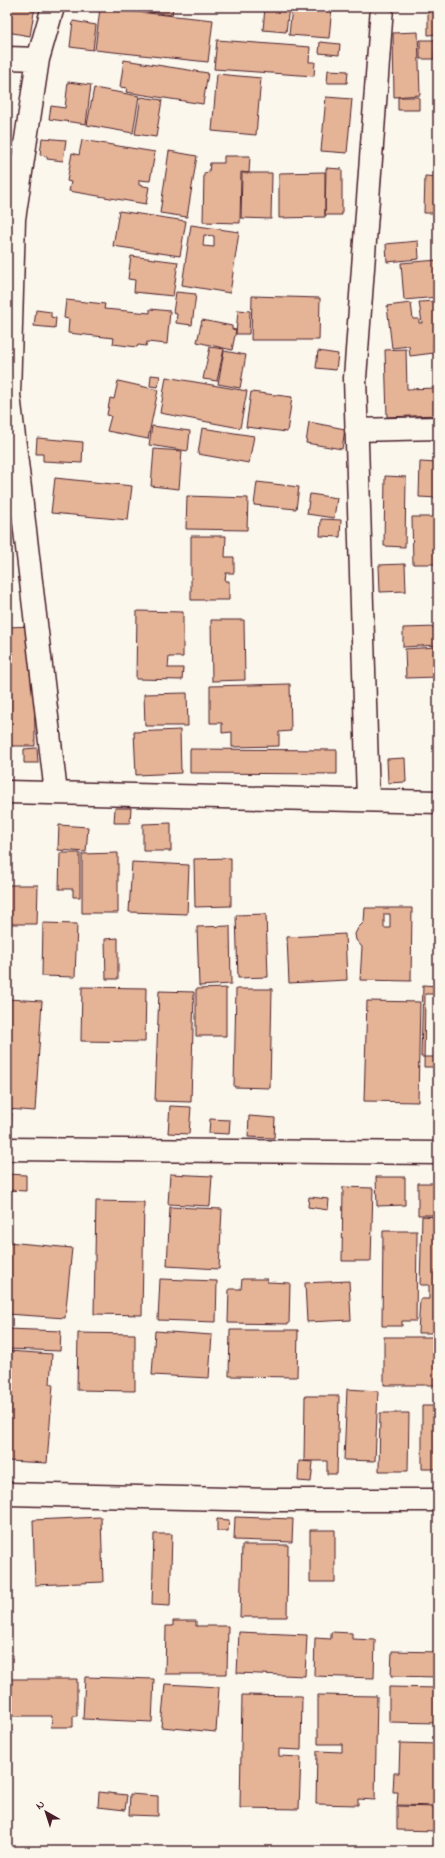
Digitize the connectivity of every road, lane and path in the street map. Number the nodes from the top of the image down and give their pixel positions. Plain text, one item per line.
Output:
1 (53, 7) edge
2 (382, 7) edge
3 (7, 58) edge
4 (38, 59) junction
5 (438, 428) edge
6 (356, 430) junction
7 (7, 792) edge
8 (56, 793) junction
9 (368, 800) junction
10 (438, 802) edge
11 (7, 1149) edge
12 (438, 1153) edge
13 (7, 1494) edge
14 (438, 1500) edge

1 - 4 street
2 - 6 street
3 - 4 street
4 - 8 street
5 - 6 street
6 - 9 street
7 - 8 street
8 - 9 street
9 - 10 street
11 - 12 street
13 - 14 street

